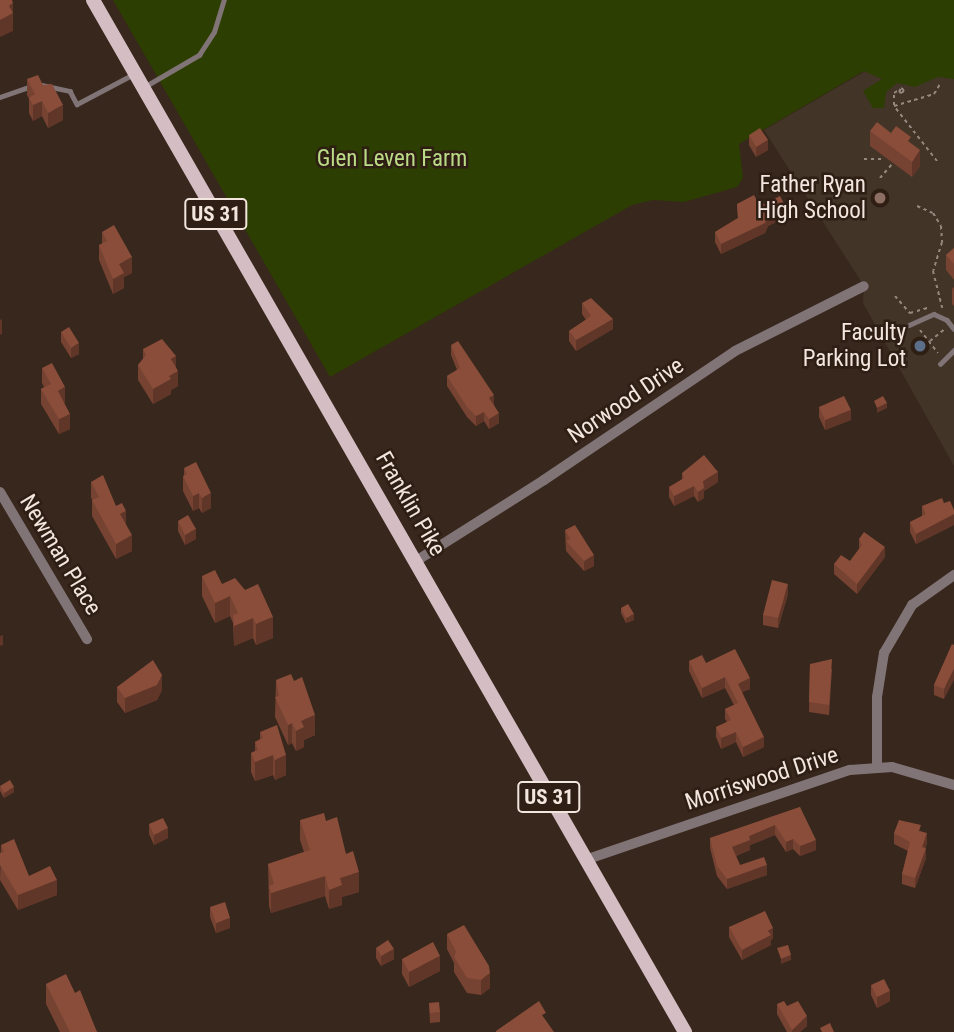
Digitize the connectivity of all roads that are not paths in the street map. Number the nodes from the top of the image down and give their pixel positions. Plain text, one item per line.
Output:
1 (93, 0) edge
2 (224, 0) edge
3 (135, 73) junction
4 (144, 88) junction
5 (0, 97) edge
6 (864, 286) dead end
7 (909, 325) dead end
8 (953, 326) edge
9 (954, 350) edge
10 (940, 364) dead end
11 (0, 492) edge
12 (416, 561) junction
13 (954, 575) edge
14 (87, 639) dead end
15 (877, 767) junction
16 (954, 785) edge
17 (585, 860) junction
18 (685, 1032) edge

1 - 3 main road, Franklin Pike / US 31
2 - 4 lane
3 - 4 main road, Franklin Pike / US 31
3 - 5 lane
4 - 12 main road, Franklin Pike / US 31
6 - 12 street, Norwood Drive
7 - 8 lane
9 - 10 lane
11 - 14 street, Newman Place
12 - 17 main road, Franklin Pike / US 31
13 - 15 street
15 - 16 street, Morriswood Drive
15 - 17 street, Morriswood Drive
17 - 18 main road, Franklin Pike / US 31

